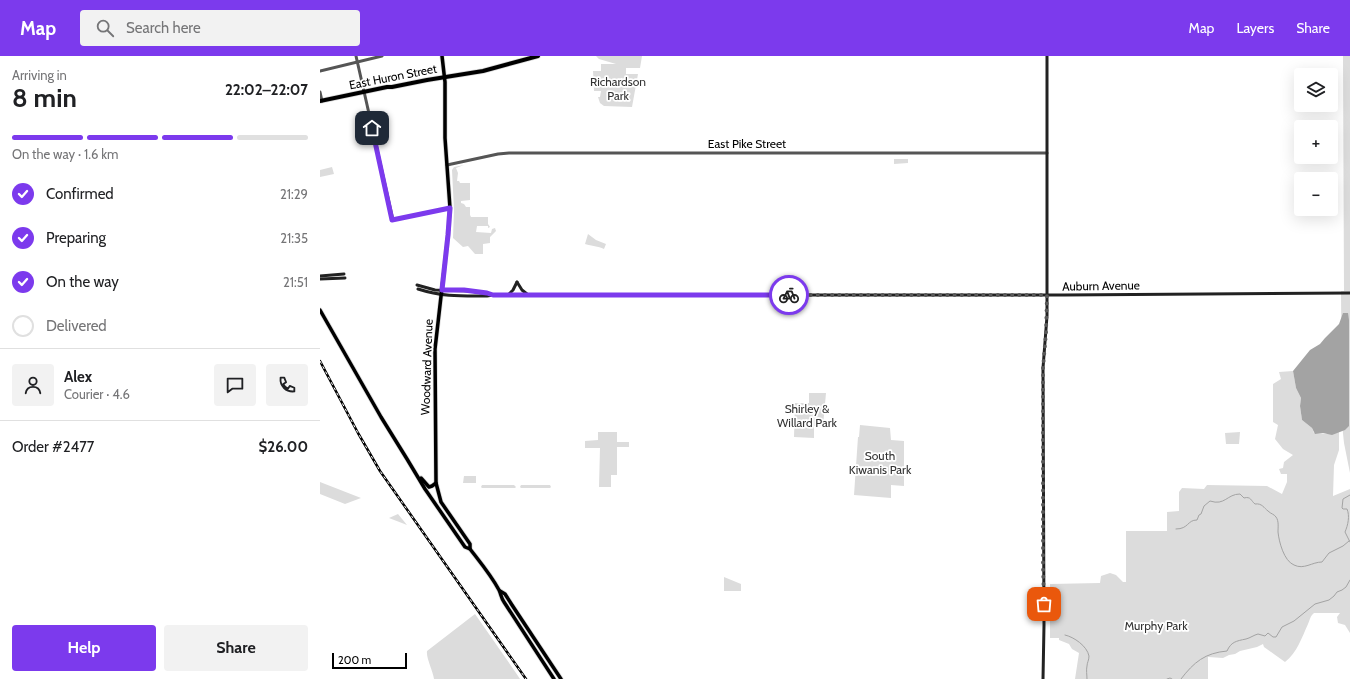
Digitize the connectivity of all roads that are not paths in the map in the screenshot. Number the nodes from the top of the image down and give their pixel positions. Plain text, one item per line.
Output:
1 (356, 56) edge
2 (442, 56) edge
3 (538, 56) edge
4 (1047, 56) edge
5 (381, 57) edge
6 (358, 62) junction
7 (320, 71) edge
8 (444, 77) junction
9 (320, 92) edge
10 (364, 92) junction
11 (321, 101) edge
12 (1047, 153) junction
13 (448, 165) junction
14 (450, 208) junction
15 (320, 276) edge
16 (320, 279) edge
17 (417, 285) dead end
18 (418, 290) dead end
19 (442, 290) junction
20 (464, 290) junction
21 (1350, 293) edge
22 (441, 295) junction
23 (493, 295) junction
24 (507, 295) junction
25 (528, 295) junction
26 (1047, 295) junction
27 (451, 296) junction
28 (320, 310) edge
29 (411, 466) junction
30 (436, 483) junction
31 (470, 549) junction
32 (500, 591) junction
33 (539, 656) junction
34 (555, 670) junction
35 (554, 679) edge
36 (561, 679) edge
37 (1043, 679) edge

1 - 6 street
2 - 8 main road, Woodward Avenue
3 - 8 highway, East Huron Street
4 - 12 main road
5 - 6 street
6 - 7 street
6 - 10 street
8 - 10 highway, East Huron Street
8 - 13 main road, Woodward Avenue
9 - 11 street
10 - 11 highway, East Huron Street
10 - 14 street
12 - 13 street, East Pike Street
12 - 26 main road
13 - 14 main road, Woodward Avenue
14 - 19 main road, Woodward Avenue
15 - 16 main road
17 - 19 main road, Auburn Avenue
18 - 22 main road, Auburn Avenue
19 - 20 main road, Auburn Avenue
19 - 22 main road, Woodward Avenue
20 - 23 main road, Auburn Avenue
20 - 27 main road
21 - 26 main road, Auburn Avenue
22 - 27 main road, Auburn Avenue
22 - 30 main road, Woodward Avenue
23 - 24 main road, Auburn Avenue
23 - 27 main road, Auburn Avenue
24 - 25 main road, Auburn Avenue
24 - 25 main road
25 - 26 main road, Auburn Avenue
26 - 37 main road
28 - 29 main road, Woodward Avenue
29 - 30 main road
29 - 31 main road, Woodward Avenue
30 - 31 main road, Woodward Avenue
31 - 32 main road, Woodward Avenue
32 - 33 main road, Woodward Avenue
32 - 34 main road, Woodward Avenue
33 - 34 main road
33 - 35 main road, Woodward Avenue
34 - 36 main road, Woodward Avenue

